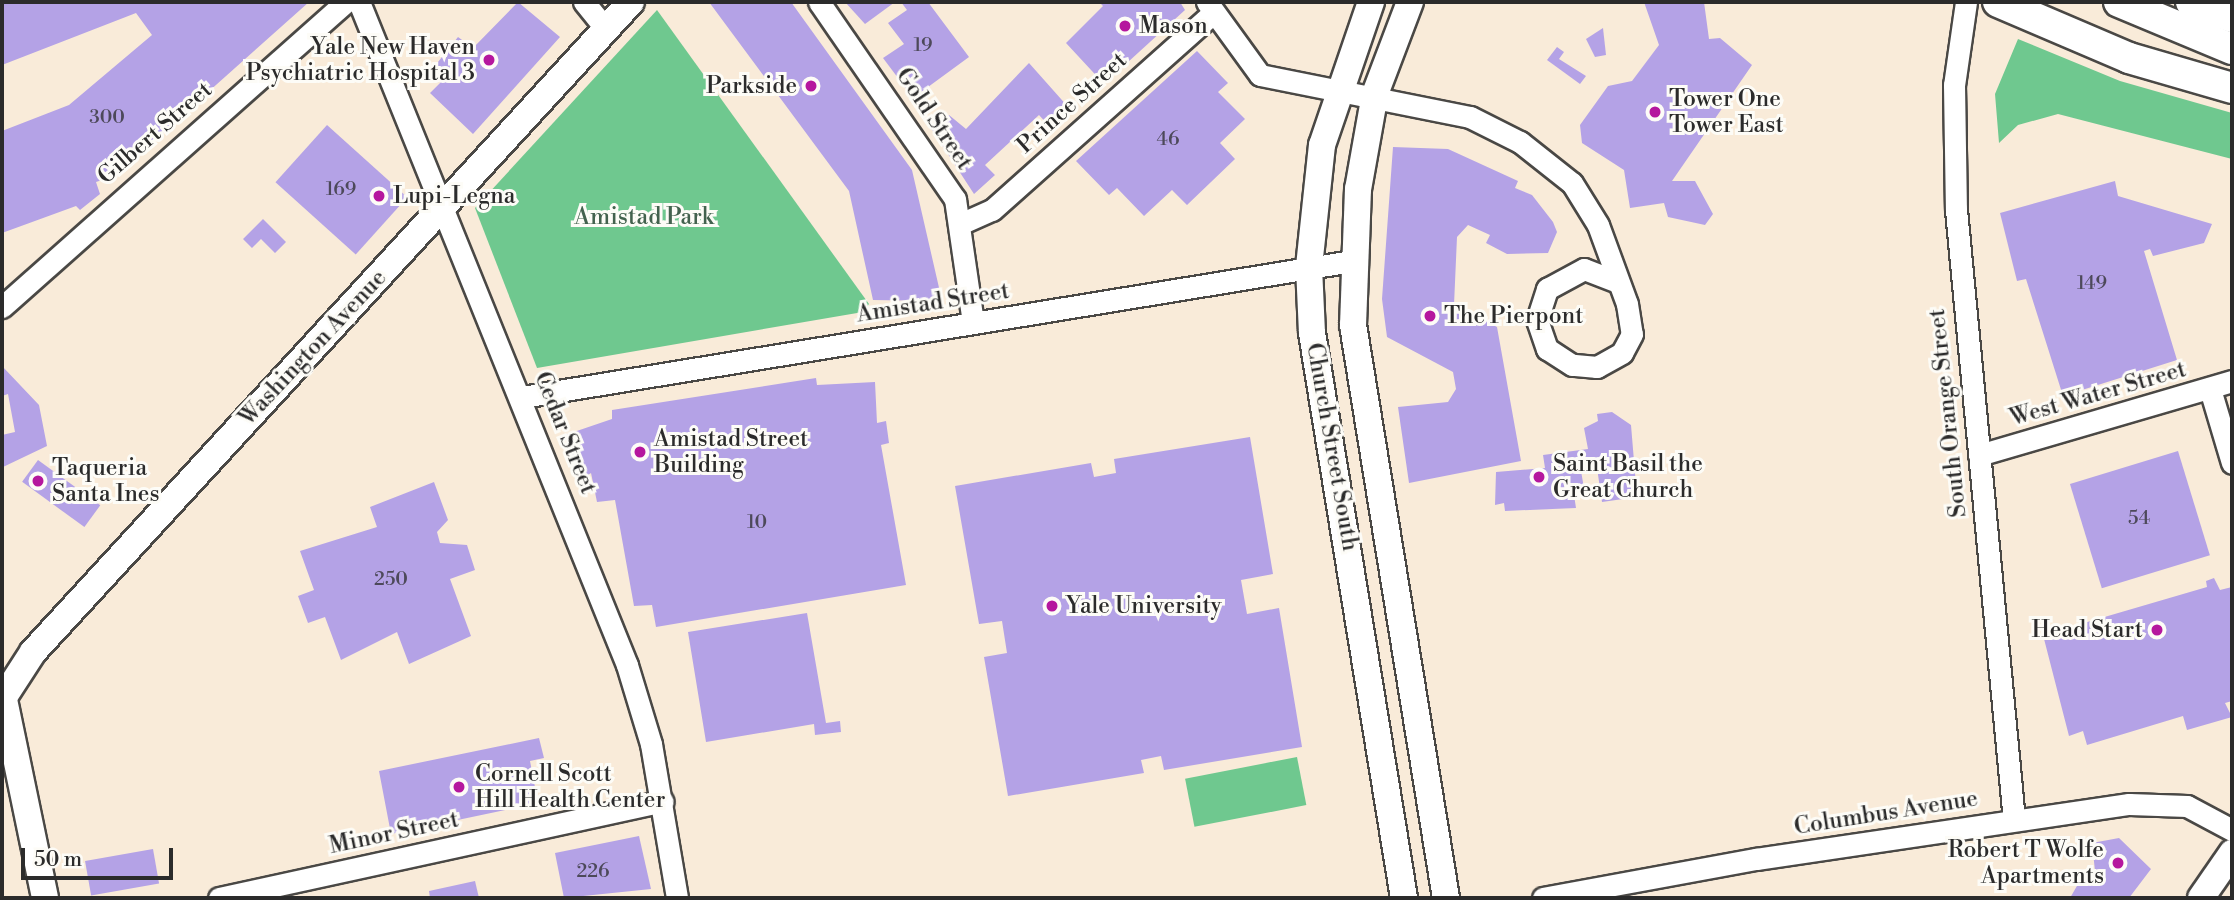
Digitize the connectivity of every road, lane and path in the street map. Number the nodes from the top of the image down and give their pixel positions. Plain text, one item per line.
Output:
1 (346, 2) edge
2 (359, 2) edge
3 (584, 2) edge
4 (631, 2) edge
5 (819, 2) edge
6 (1371, 2) edge
7 (1410, 2) edge
8 (1966, 2) edge
9 (1998, 2) edge
10 (2119, 2) edge
11 (2191, 2) edge
12 (1210, 7) edge
13 (2232, 17) edge
14 (606, 29) junction
15 (2232, 49) edge
16 (2223, 86) edge
17 (1337, 89) junction
18 (1375, 94) junction
19 (444, 204) junction
20 (960, 224) junction
21 (1352, 261) junction
22 (1309, 267) junction
23 (1616, 281) junction
24 (2, 307) edge
25 (973, 323) junction
26 (1321, 381) junction
27 (2232, 381) edge
28 (2210, 389) junction
29 (523, 397) junction
30 (1371, 418) junction
31 (1979, 455) junction
32 (2232, 463) edge
33 (2, 696) edge
34 (663, 801) junction
35 (2014, 820) junction
36 (2232, 830) edge
37 (2232, 853) edge
38 (46, 898) edge
39 (219, 898) edge
40 (677, 898) edge
41 (1404, 898) edge
42 (1447, 898) edge
43 (1544, 898) edge
44 (2201, 898) edge

1 - 24 street, Gilbert Street
2 - 19 street, Cedar Street
3 - 14 street
4 - 14 main road, Washington Avenue
5 - 20 street, Gold Street
6 - 17 main road, Church Street South
7 - 18 main road, Church Street South
8 - 31 street, South Orange Street
9 - 16 highway
10 - 15 highway
11 - 13 highway
12 - 17 street
12 - 20 street, Prince Street
14 - 19 main road, Washington Avenue
17 - 18 street
17 - 22 main road, Church Street South
18 - 21 main road, Church Street South
18 - 23 street
19 - 29 street, Cedar Street
19 - 33 main road, Washington Avenue
20 - 25 street, Gold Street
21 - 22 street, Amistad Street
21 - 30 main road, Church Street South
22 - 25 street, Amistad Street
22 - 26 main road, Church Street South
23 - 23 street
25 - 29 street, Amistad Street
26 - 30 main road
26 - 41 main road, Church Street South
27 - 28 street, West Water Street
28 - 31 street, West Water Street
28 - 32 street
29 - 34 street, Cedar Street
30 - 42 main road, Church Street South
31 - 35 street, South Orange Street
33 - 38 main road
34 - 39 street, Minor Street
34 - 40 street, Cedar Street
35 - 36 street, Columbus Avenue
35 - 43 street, Columbus Avenue
37 - 44 main road

